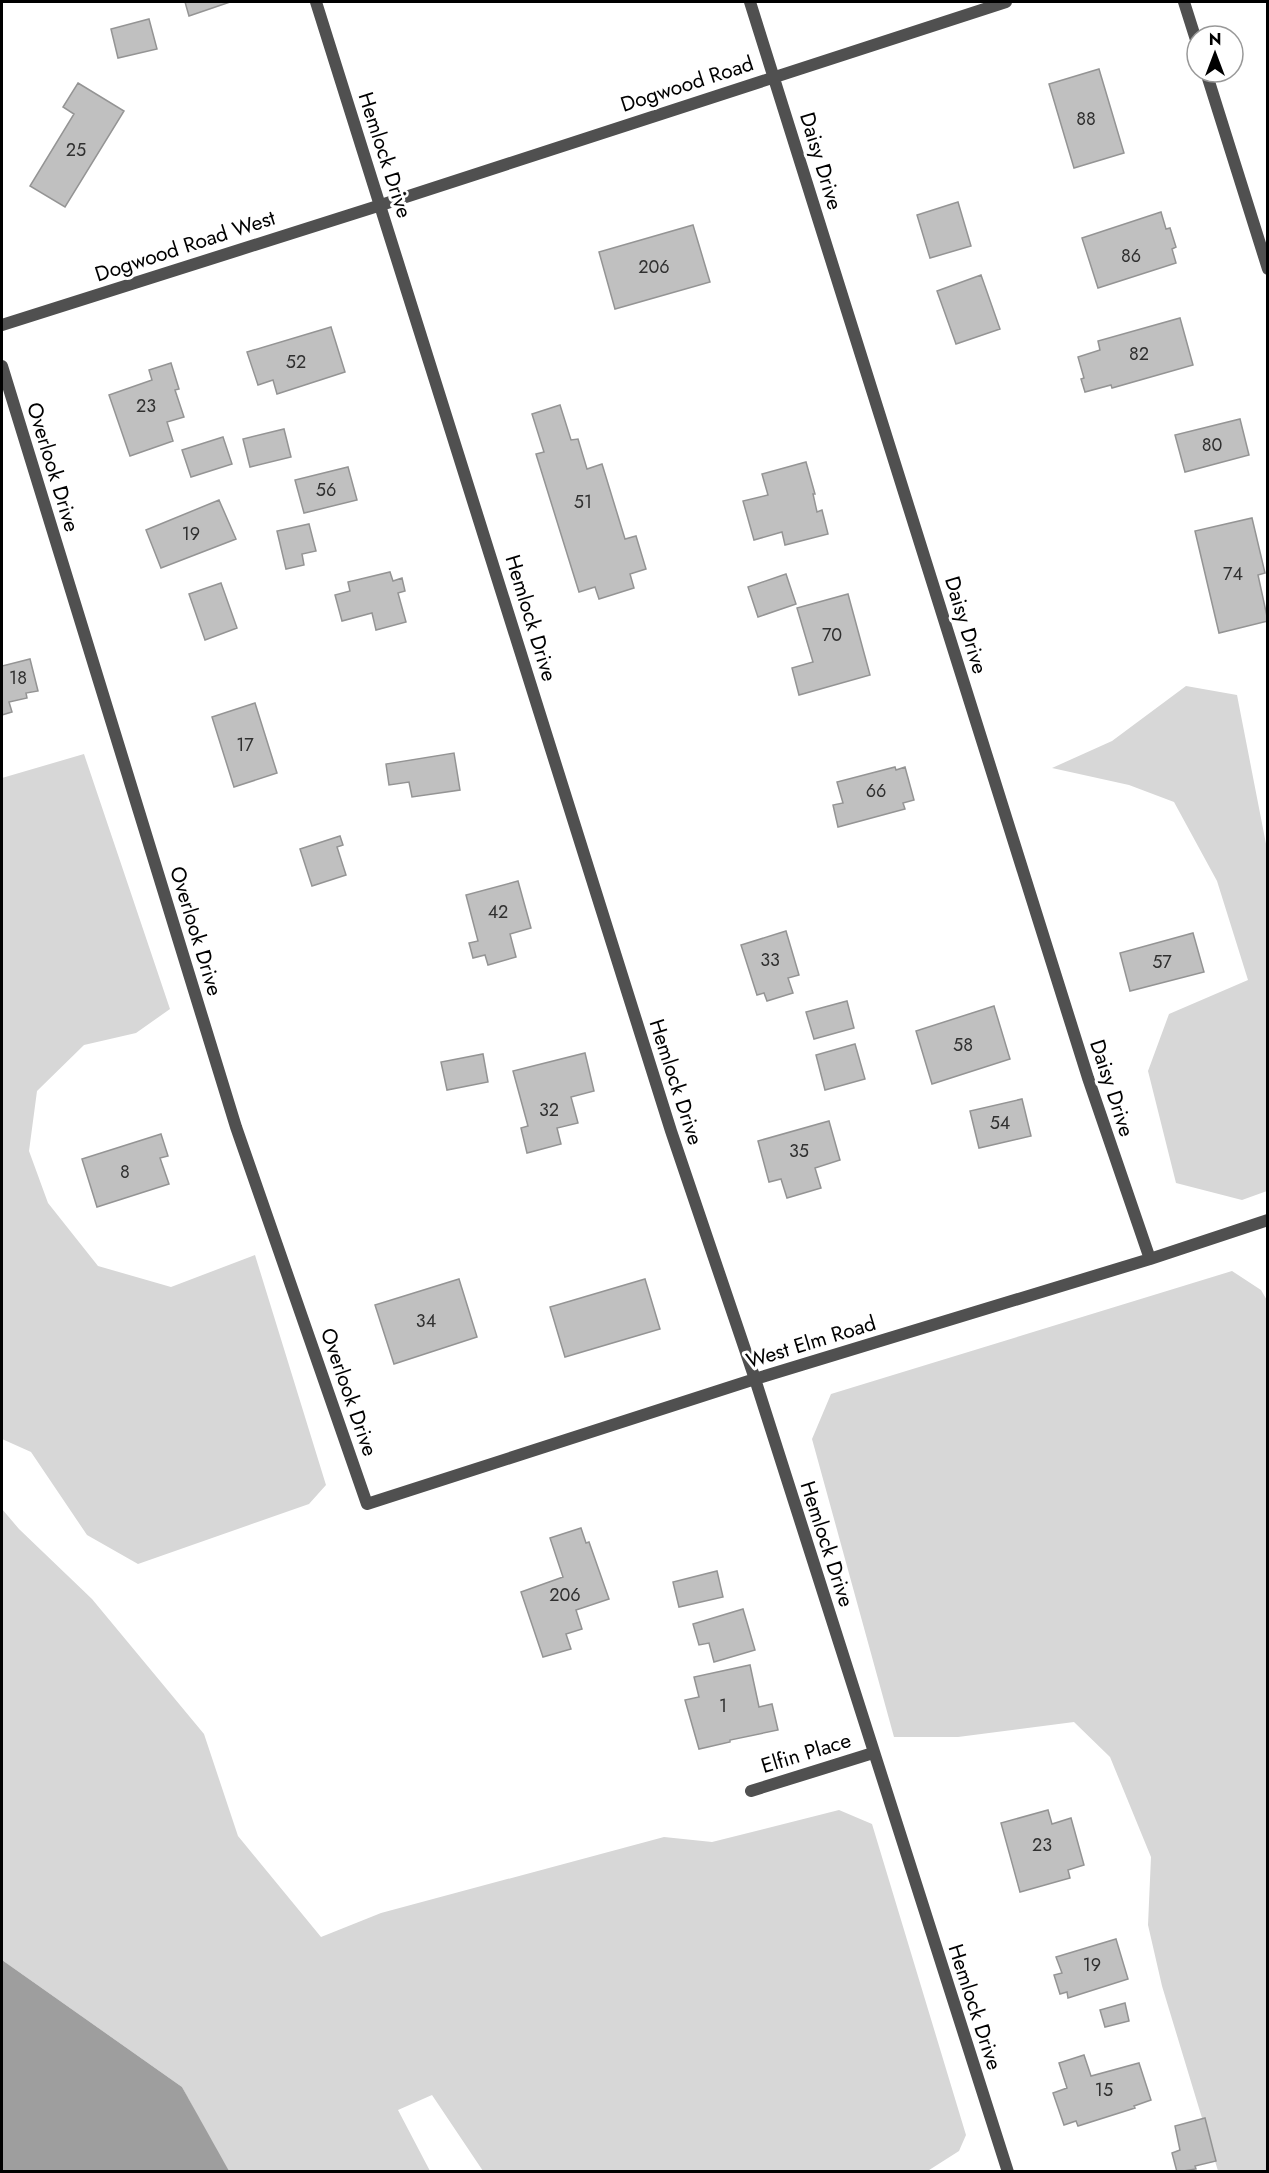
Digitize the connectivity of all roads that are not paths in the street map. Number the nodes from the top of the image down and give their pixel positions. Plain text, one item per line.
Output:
1 (316, 2) edge
2 (750, 2) edge
3 (1006, 2) edge
4 (1184, 2) edge
5 (1191, 24) edge
6 (774, 76) junction
7 (1210, 84) edge
8 (381, 205) junction
9 (1268, 269) edge
10 (2, 325) edge
11 (2, 366) edge
12 (1268, 1220) edge
13 (1150, 1259) junction
14 (755, 1379) junction
15 (367, 1504) joint
16 (873, 1753) junction
17 (751, 1791) dead end
18 (1008, 2172) edge

1 - 8 street, Hemlock Drive
2 - 6 street, Daisy Drive
3 - 6 street, Dogwood Road
4 - 5 street
6 - 8 street, Dogwood Road
6 - 13 street, Daisy Drive
7 - 9 street
8 - 10 street, Dogwood Road West
8 - 14 street, Hemlock Drive
11 - 15 street, Overlook Drive
12 - 13 street, West Elm Road
13 - 14 street, West Elm Road
14 - 15 street, West Elm Road
14 - 16 street, Hemlock Drive
16 - 17 street, Elfin Place
16 - 18 street, Hemlock Drive

